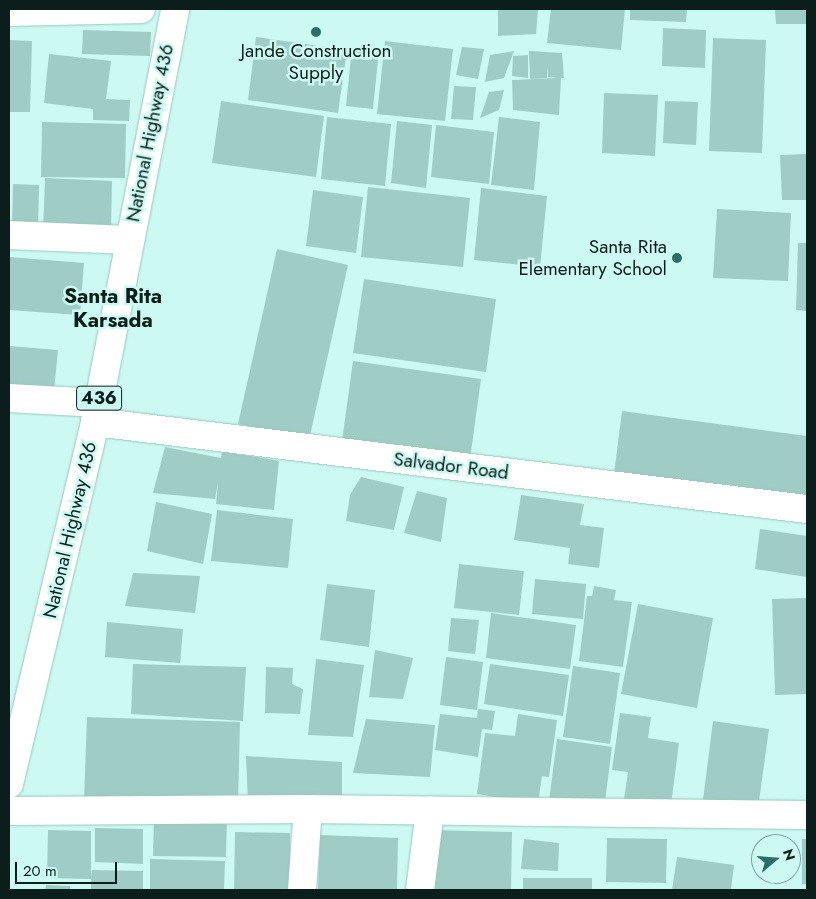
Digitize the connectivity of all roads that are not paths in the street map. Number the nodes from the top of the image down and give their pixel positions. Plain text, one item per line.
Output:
1 (141, 9) edge
2 (175, 9) edge
3 (9, 12) edge
4 (9, 235) edge
5 (128, 240) junction
6 (9, 398) edge
7 (97, 413) junction
8 (807, 509) edge
9 (9, 784) edge
10 (308, 809) junction
11 (9, 811) edge
12 (430, 811) junction
13 (807, 815) edge
14 (302, 890) edge
15 (420, 890) edge

1 - 3 street
2 - 5 street, National Highway 436 / 436
4 - 5 street
5 - 7 street, National Highway 436 / 436
6 - 7 street, Salvador Road
7 - 8 street, Salvador Road
7 - 9 street, National Highway 436 / 436
10 - 11 street
10 - 12 street
10 - 14 street
12 - 13 street
12 - 15 street

